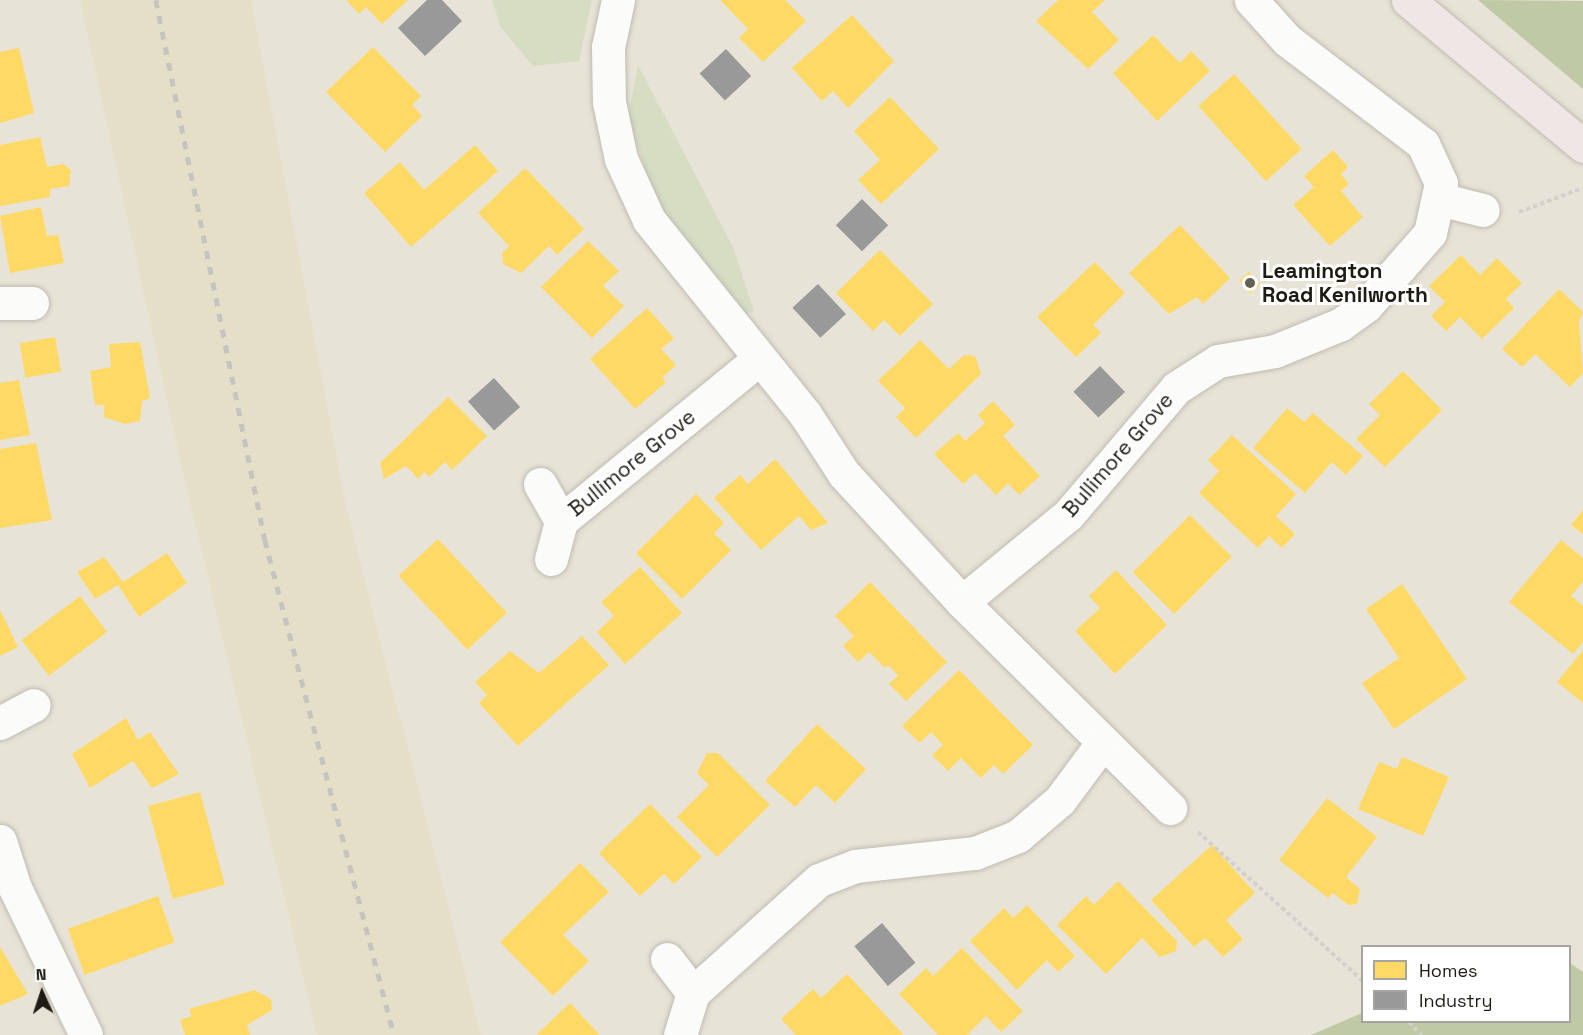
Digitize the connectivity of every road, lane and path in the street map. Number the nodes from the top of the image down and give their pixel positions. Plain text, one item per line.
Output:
1 (618, 0) edge
2 (1251, 0) edge
3 (1407, 0) edge
4 (1583, 146) edge
5 (1583, 188) edge
6 (1438, 199) junction
7 (1495, 214) joint
8 (759, 359) junction
9 (540, 484) dead end
10 (561, 521) junction
11 (551, 559) dead end
12 (962, 602) junction
13 (34, 705) dead end
14 (0, 723) edge
15 (1103, 742) junction
16 (1170, 807) joint
17 (0, 840) edge
18 (7, 890) edge
19 (667, 959) dead end
20 (1361, 979) edge
21 (693, 993) junction
22 (86, 1035) edge
23 (680, 1035) edge

1 - 8 street
2 - 6 street, Bullimore Grove
3 - 4 main road
5 - 7 path
6 - 7 street
6 - 12 street, Bullimore Grove
8 - 10 street, Bullimore Grove
8 - 12 street
9 - 10 street, Bullimore Grove
10 - 11 street, Bullimore Grove
12 - 15 street
13 - 14 street
15 - 16 street
15 - 21 street
16 - 20 path
17 - 18 street
18 - 22 street
19 - 21 street
21 - 23 street

